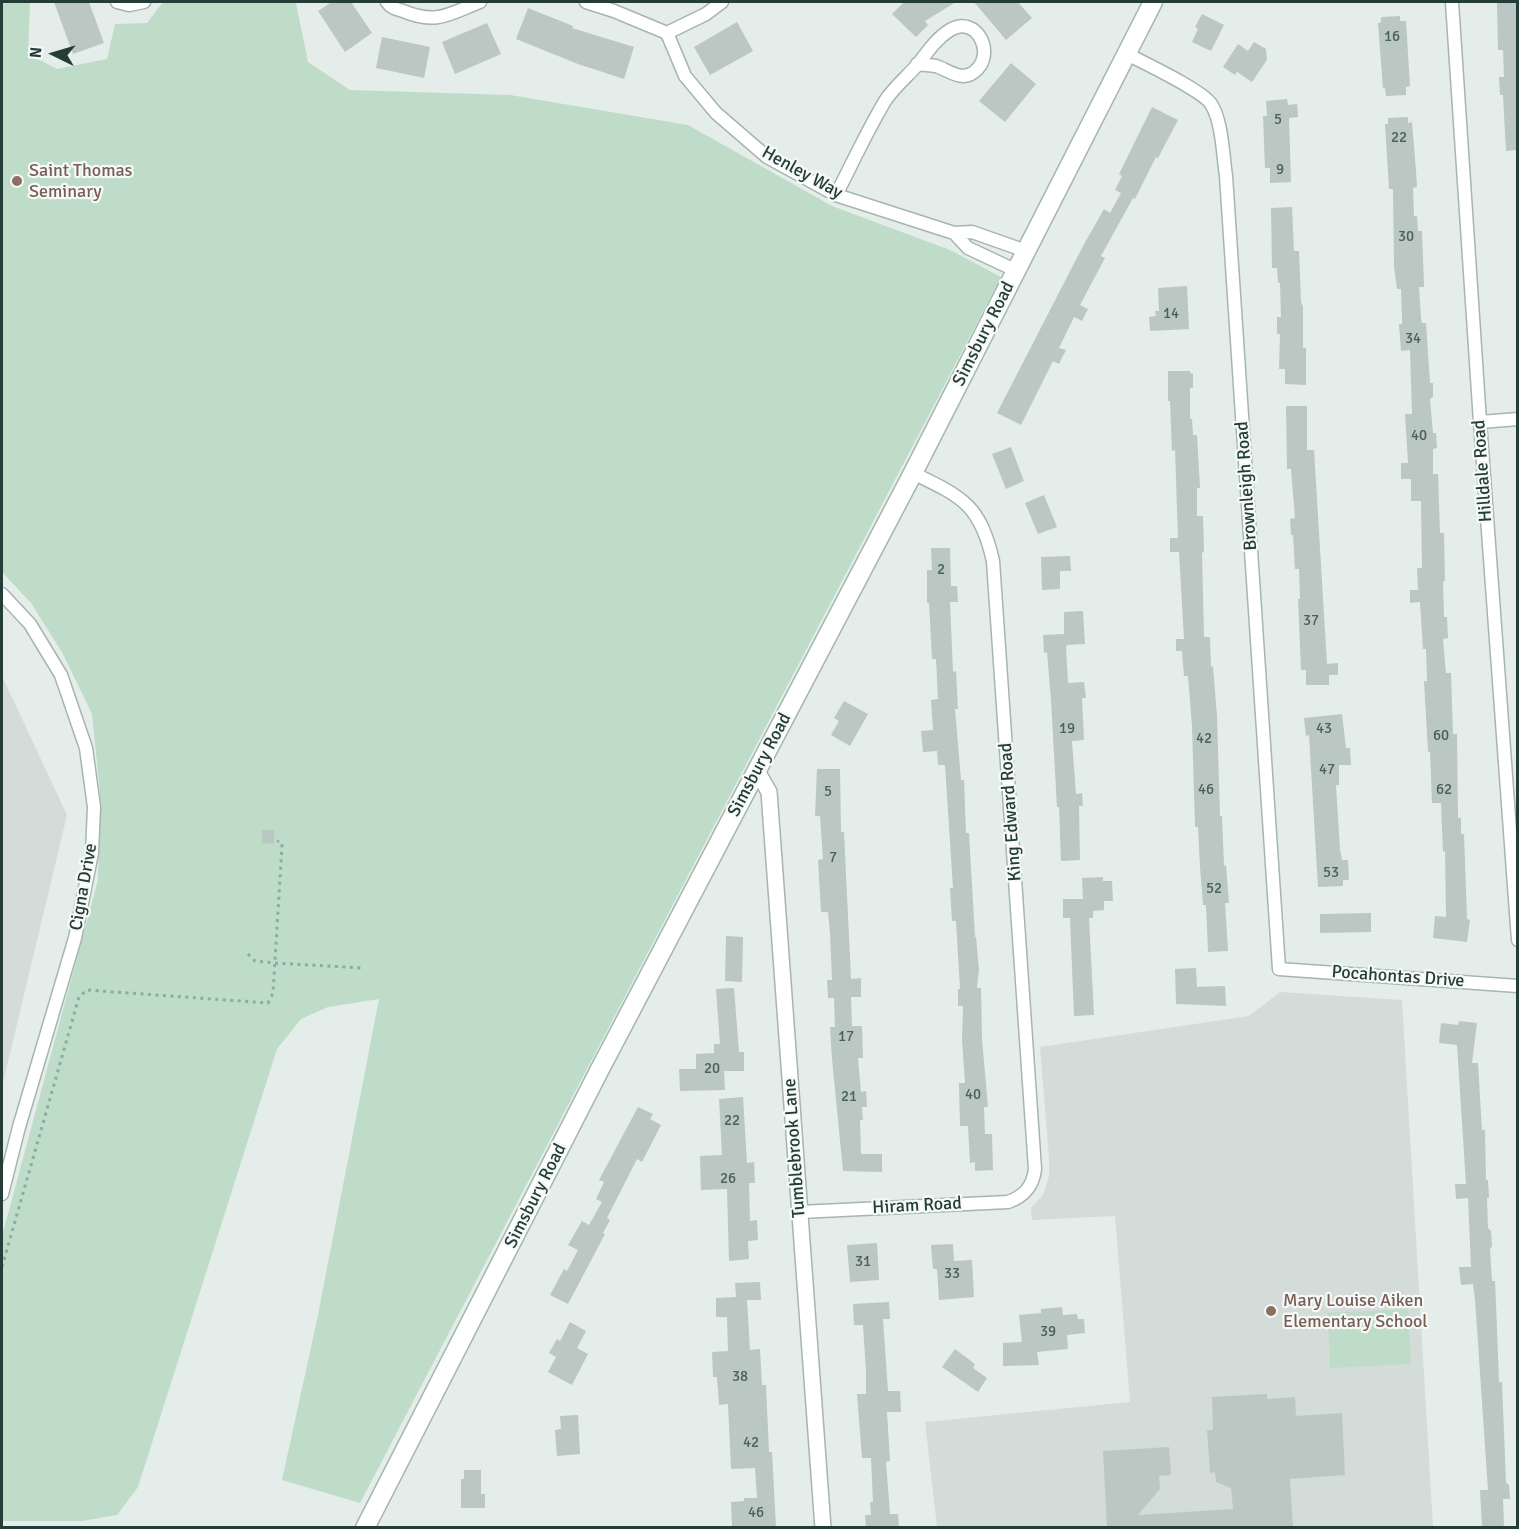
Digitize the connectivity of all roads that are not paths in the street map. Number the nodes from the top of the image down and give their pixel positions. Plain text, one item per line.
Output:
1 (117, 2) edge
2 (144, 2) edge
3 (387, 2) edge
4 (480, 2) edge
5 (586, 2) edge
6 (722, 2) edge
7 (1153, 2) edge
8 (1452, 2) edge
9 (667, 33) junction
10 (1127, 54) junction
11 (918, 64) junction
12 (836, 195) junction
13 (954, 233) junction
14 (1026, 251) junction
15 (1017, 271) junction
16 (1518, 419) edge
17 (1480, 422) junction
18 (913, 472) junction
19 (2, 594) edge
20 (757, 771) junction
21 (1518, 940) edge
22 (1279, 969) joint
23 (1518, 987) edge
24 (1029, 1188) joint
25 (2, 1194) edge
26 (800, 1212) junction
27 (365, 1527) edge
28 (823, 1527) edge

1 - 2 street
3 - 4 street
5 - 9 street
6 - 9 street
7 - 10 main road, Simsbury Road
8 - 17 street, Hilldale Road
9 - 12 street, Henley Way
10 - 14 main road, Simsbury Road
10 - 22 street, Brownleigh Road
11 - 11 street
11 - 12 street
12 - 13 street, Henley Way
13 - 14 street, Henley Way
13 - 15 street, Henley Way
14 - 15 main road, Simsbury Road
15 - 18 main road, Simsbury Road
16 - 17 street
17 - 21 street, Hilldale Road
18 - 20 main road, Simsbury Road
18 - 24 street, King Edward Road
19 - 25 street, Cigna Drive
20 - 26 street, Tumblebrook Lane
20 - 27 main road, Simsbury Road
22 - 23 street, Pocahontas Drive
24 - 26 street, Hiram Road
26 - 28 street, Tumblebrook Lane

